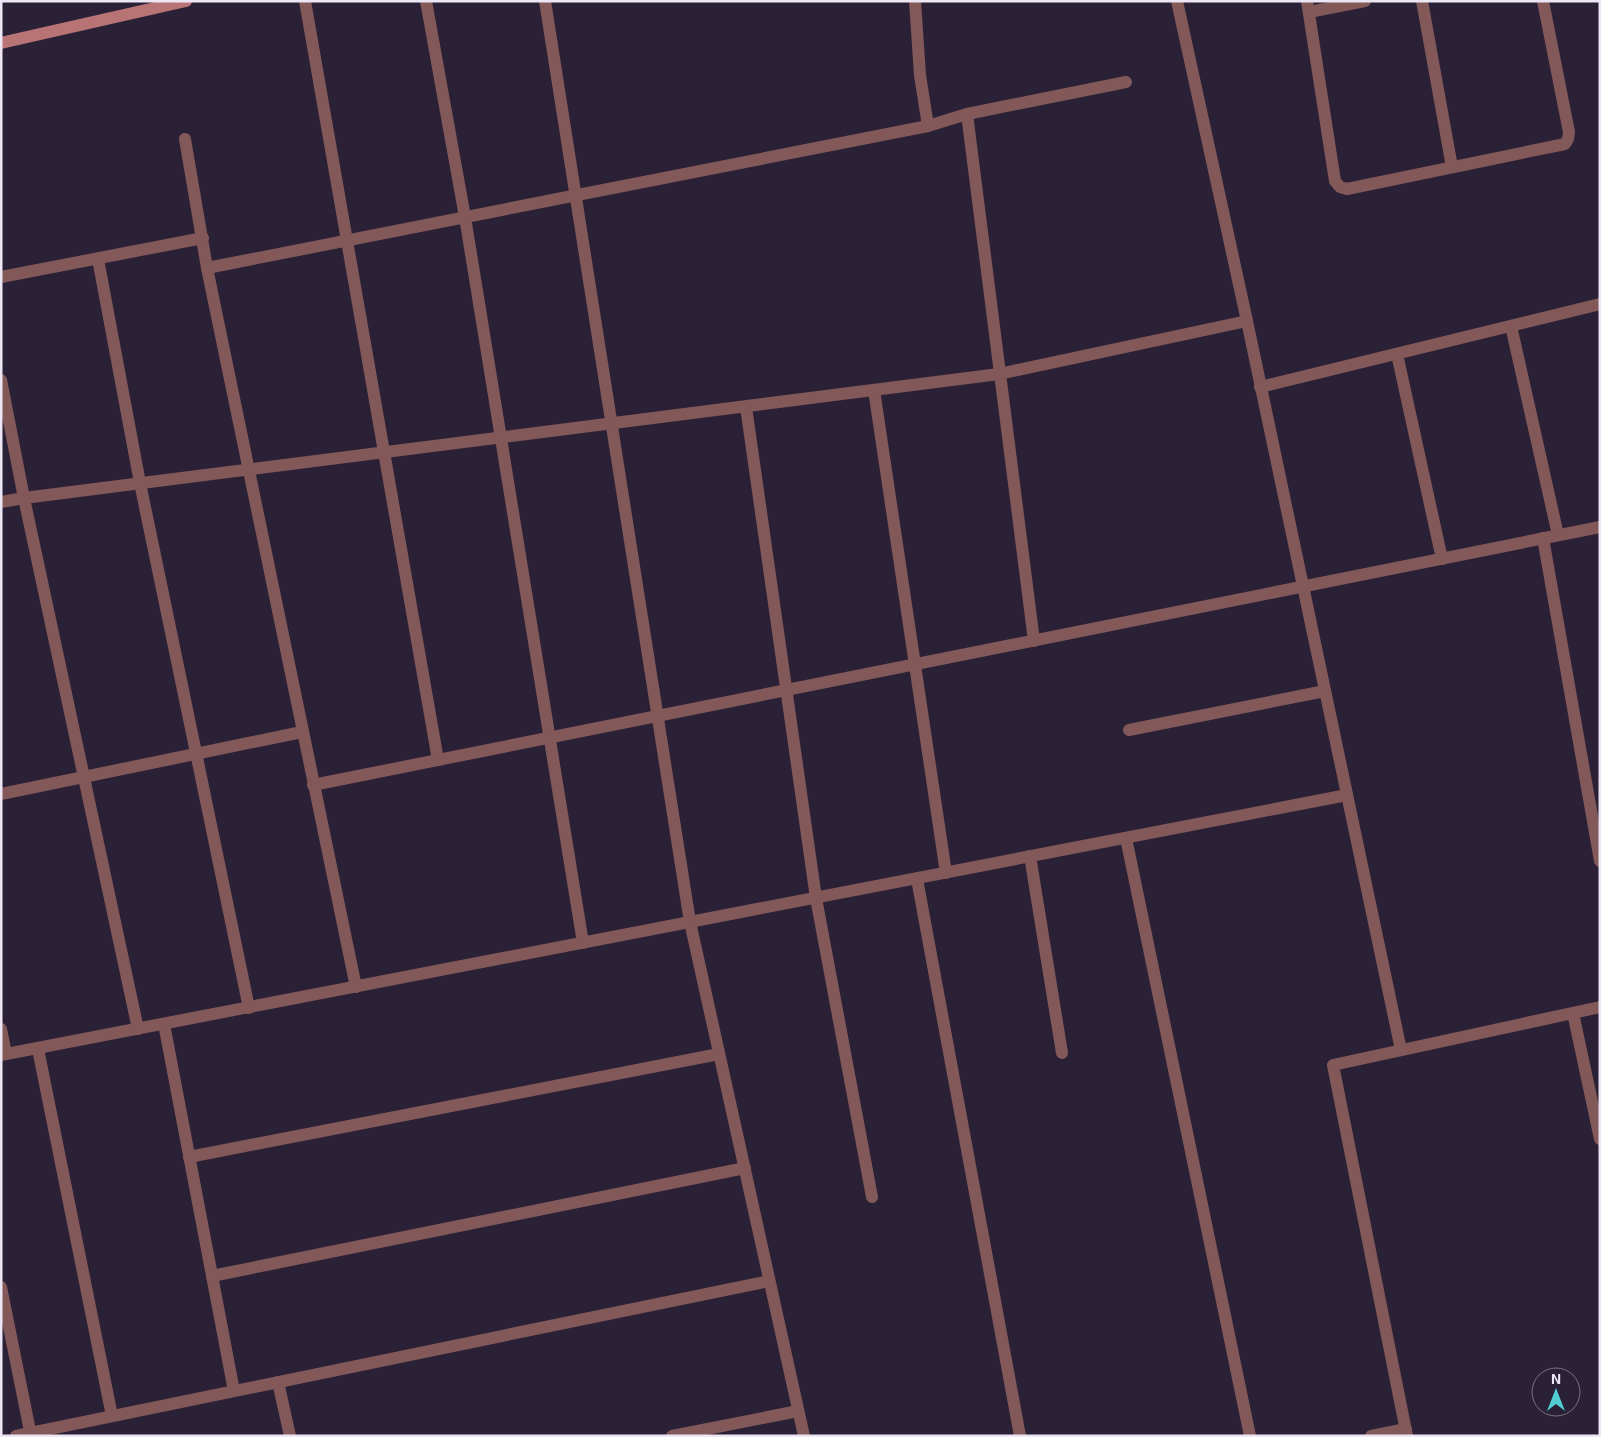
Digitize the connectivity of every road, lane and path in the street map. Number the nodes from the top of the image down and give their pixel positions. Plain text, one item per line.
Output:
1 (186, 1) edge
2 (305, 1) edge
3 (426, 1) edge
4 (545, 1) edge
5 (915, 1) edge
6 (1177, 1) edge
7 (1365, 1) edge
8 (1422, 1) edge
9 (1542, 1) edge
10 (1308, 7) edge
11 (1, 43) edge
12 (1126, 82) dead end
13 (967, 114) junction
14 (928, 126) junction
15 (185, 139) dead end
16 (1452, 168) junction
17 (576, 194) junction
18 (465, 217) junction
19 (203, 238) junction
20 (347, 241) junction
21 (98, 259) junction
22 (207, 268) junction
23 (1, 277) edge
24 (1600, 304) edge
25 (1247, 321) junction
26 (1511, 326) junction
27 (1397, 354) junction
28 (999, 374) junction
29 (1, 380) edge
30 (1260, 387) junction
31 (874, 390) junction
32 (746, 407) junction
33 (612, 424) junction
34 (500, 438) junction
35 (384, 452) junction
36 (248, 470) junction
37 (140, 483) junction
38 (24, 498) junction
39 (1, 502) edge
40 (1600, 527) edge
41 (1558, 535) junction
42 (1543, 538) junction
43 (1442, 559) junction
44 (1303, 587) junction
45 (1034, 641) junction
46 (915, 665) junction
47 (786, 690) junction
48 (1325, 691) junction
49 (657, 716) junction
50 (1129, 730) dead end
51 (302, 732) junction
52 (549, 738) junction
53 (196, 754) junction
54 (438, 760) junction
55 (84, 777) junction
56 (313, 785) junction
57 (1, 794) edge
58 (1347, 795) junction
59 (1126, 838) junction
60 (1030, 856) junction
61 (1600, 861) edge
62 (946, 873) junction
63 (916, 879) junction
64 (816, 898) junction
65 (690, 922) junction
66 (583, 943) junction
67 (356, 987) junction
68 (1600, 1007) edge
69 (249, 1008) junction
70 (1573, 1013) junction
71 (164, 1024) junction
72 (1, 1029) edge
73 (138, 1029) junction
74 (38, 1048) junction
75 (1401, 1050) junction
76 (1062, 1053) dead end
77 (719, 1054) junction
78 (4, 1055) edge
79 (1600, 1140) edge
80 (189, 1157) junction
81 (745, 1168) junction
82 (872, 1197) dead end
83 (212, 1276) junction
84 (769, 1281) junction
85 (1, 1287) edge
86 (278, 1382) junction
87 (234, 1391) junction
88 (798, 1411) junction
89 (112, 1416) junction
90 (1406, 1432) edge
91 (31, 1434) edge
92 (16, 1436) edge
93 (290, 1436) edge
94 (672, 1436) edge
95 (804, 1436) edge
96 (1020, 1436) edge
97 (1250, 1436) edge
98 (1371, 1436) edge

1 - 11 main road
2 - 20 street
3 - 18 street
4 - 17 street
5 - 14 street
6 - 25 street
7 - 10 street
8 - 16 street
9 - 16 street
10 - 16 street
12 - 13 street
13 - 14 street
13 - 28 street
14 - 17 street
15 - 19 street
17 - 18 street
17 - 33 street
18 - 20 street
18 - 34 street
19 - 21 street
19 - 22 street
20 - 22 street
20 - 35 street
21 - 23 street
21 - 37 street
22 - 36 street
24 - 26 street
25 - 28 street
25 - 30 street
26 - 27 street
26 - 41 street
27 - 30 street
27 - 43 street
28 - 31 street
28 - 45 street
29 - 38 street
30 - 44 street
31 - 32 street
31 - 46 street
32 - 33 street
32 - 47 street
33 - 34 street
33 - 49 street
34 - 35 street
34 - 52 street
35 - 36 street
35 - 54 street
36 - 37 street
36 - 51 street
37 - 38 street
37 - 53 street
38 - 39 street
38 - 55 street
40 - 41 street
41 - 42 street
42 - 43 street
42 - 61 street
43 - 44 street
44 - 45 street
44 - 48 street
45 - 46 street
46 - 47 street
46 - 62 street
47 - 49 street
47 - 64 street
48 - 50 street
48 - 58 street
49 - 52 street
49 - 65 street
51 - 53 street
51 - 56 street
52 - 54 street
52 - 66 street
53 - 55 street
53 - 69 street
54 - 56 street
55 - 57 street
55 - 73 street
56 - 67 street
58 - 59 street
58 - 75 street
59 - 60 street
59 - 97 street
60 - 62 street
60 - 76 street
62 - 63 street
63 - 64 street
63 - 96 street
64 - 65 street
64 - 82 street
65 - 66 street
65 - 77 street
66 - 67 street
67 - 69 street
68 - 70 street
69 - 71 street
70 - 75 street
70 - 79 street
71 - 73 street
71 - 80 street
72 - 78 street
73 - 74 street
74 - 78 street
74 - 89 street
75 - 90 street
77 - 80 street
77 - 81 street
80 - 83 street
81 - 83 street
81 - 84 street
83 - 87 street
84 - 86 street
84 - 88 street
85 - 91 street
86 - 87 street
86 - 93 street
87 - 89 street
88 - 94 street
88 - 95 street
89 - 91 street
90 - 98 street
91 - 92 street

